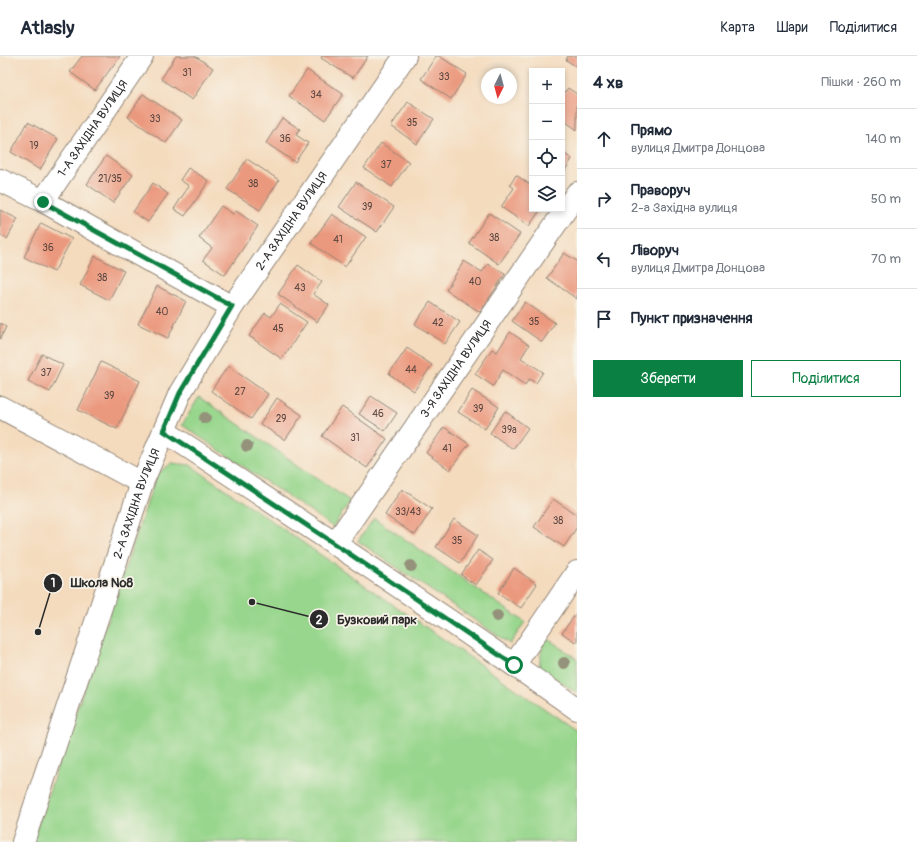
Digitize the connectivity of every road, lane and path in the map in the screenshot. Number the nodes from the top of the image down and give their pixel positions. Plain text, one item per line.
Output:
1 (142, 56) edge
2 (405, 56) edge
3 (0, 180) edge
4 (577, 193) edge
5 (43, 202) junction
6 (232, 306) junction
7 (0, 407) edge
8 (164, 431) junction
9 (142, 483) junction
10 (335, 544) junction
11 (577, 572) edge
12 (514, 665) junction
13 (577, 709) edge
14 (23, 842) edge

1 - 5 street, 1-А ЗАХІДНА ВУЛИЦЯ
2 - 6 street, 2-А ЗАХІДНА ВУЛИЦЯ
3 - 5 street
4 - 10 street, 3-Я ЗАХІДНА ВУЛИЦЯ
5 - 6 street
6 - 8 street, 2-А ЗАХІДНА ВУЛИЦЯ
7 - 9 street
8 - 9 street, 2-А ЗАХІДНА ВУЛИЦЯ
8 - 10 street
9 - 14 street, 2-А ЗАХІДНА ВУЛИЦЯ
10 - 12 street
11 - 12 street
12 - 13 street

